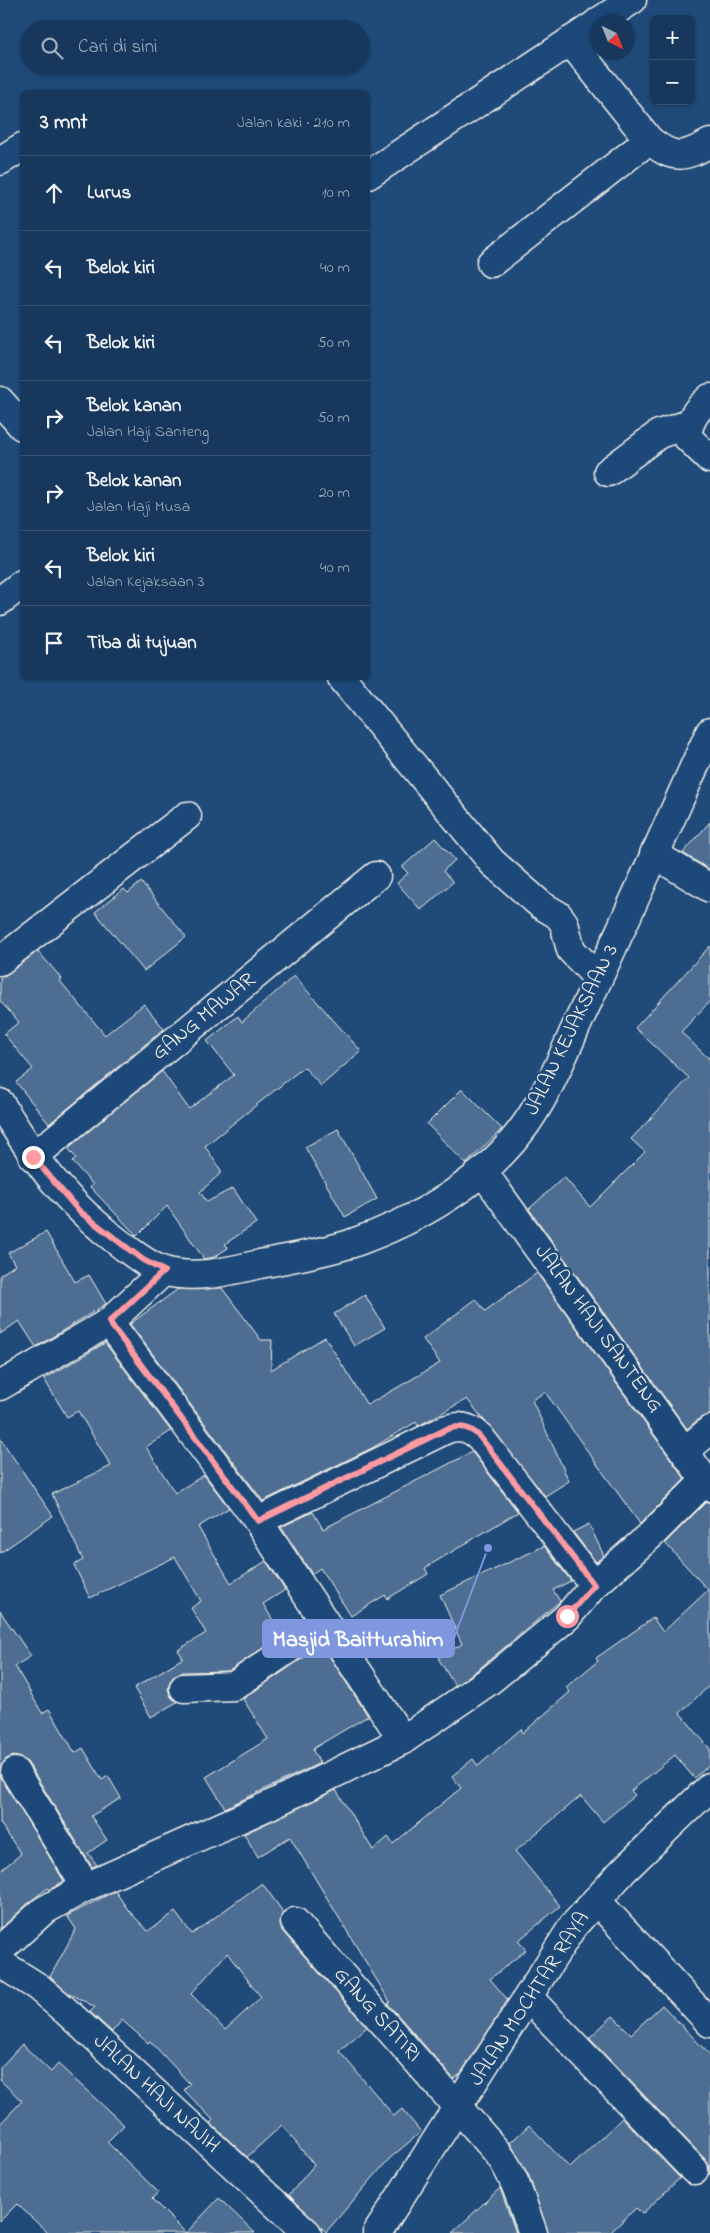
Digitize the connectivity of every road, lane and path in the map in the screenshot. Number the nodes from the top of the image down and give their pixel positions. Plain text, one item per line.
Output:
1 (632, 0) edge
2 (610, 15) edge
3 (590, 28) edge
4 (570, 41) junction
5 (649, 140) junction
6 (710, 143) edge
7 (20, 148) edge
8 (0, 162) edge
9 (370, 174) edge
10 (491, 263) dead end
11 (710, 398) edge
12 (0, 401) edge
13 (20, 424) edge
14 (689, 424) junction
15 (710, 458) edge
16 (608, 472) dead end
17 (20, 586) edge
18 (0, 601) edge
19 (344, 680) edge
20 (710, 732) edge
21 (187, 816) dead end
22 (654, 854) junction
23 (376, 876) dead end
24 (710, 888) edge
25 (0, 960) edge
26 (598, 978) junction
27 (0, 1103) edge
28 (33, 1157) junction
29 (483, 1172) junction
30 (164, 1271) junction
31 (109, 1322) junction
32 (0, 1386) edge
33 (710, 1430) edge
34 (685, 1451) junction
35 (707, 1484) edge
36 (258, 1521) junction
37 (594, 1585) junction
38 (325, 1624) junction
39 (184, 1688) dead end
40 (403, 1740) junction
41 (15, 1772) dead end
42 (710, 1787) edge
43 (86, 1887) junction
44 (596, 1900) junction
45 (295, 1922) dead end
46 (0, 1950) edge
47 (0, 1963) edge
48 (528, 1997) junction
49 (710, 2023) edge
50 (459, 2107) junction
51 (694, 2170) dead end
52 (307, 2233) edge
53 (377, 2233) edge
54 (533, 2233) edge

1 - 2 street
3 - 4 street
4 - 5 street
4 - 9 street
5 - 6 street
5 - 10 street
7 - 8 street
11 - 14 street
12 - 13 street
14 - 15 street
14 - 16 street
17 - 18 street
19 - 26 street
20 - 22 street, JALAN KEJAKSAAN 3
21 - 25 street
22 - 24 street
22 - 26 street, JALAN KEJAKSAAN 3
23 - 28 street, GANG MAWAR
26 - 29 street, JALAN KEJAKSAAN 3
27 - 28 street, JALAN KEJAKSAAN 3
28 - 30 street, JALAN KEJAKSAAN 3
29 - 30 street, JALAN KEJAKSAAN 3
29 - 34 street, JALAN HAJI SANTENG
30 - 31 street
31 - 32 street
31 - 36 street
33 - 34 street
34 - 35 street, JALAN HAJI SANTENG
35 - 37 street
36 - 37 street
36 - 38 street
37 - 40 street
38 - 39 street
38 - 40 street
40 - 43 street
41 - 43 street
42 - 44 street, JALAN MOCHTAR RAYA
43 - 46 street
44 - 48 street, JALAN MOCHTAR RAYA
44 - 49 street
45 - 50 street, GANG SATIRI
47 - 52 street, JALAN HAJI NAJIH
48 - 50 street, JALAN MOCHTAR RAYA
48 - 51 street
50 - 53 street, JALAN MOCHTAR RAYA
50 - 54 street, GANG SATIRI

